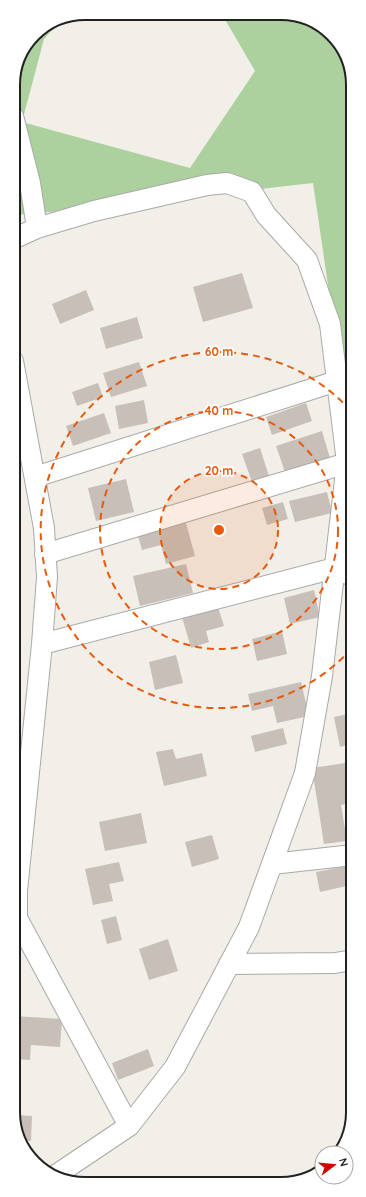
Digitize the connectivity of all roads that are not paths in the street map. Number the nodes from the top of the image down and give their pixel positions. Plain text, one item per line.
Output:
1 (20, 144) edge
2 (37, 228) junction
3 (20, 236) edge
4 (337, 381) junction
5 (20, 394) edge
6 (346, 456) edge
7 (346, 464) edge
8 (35, 477) junction
9 (346, 500) edge
10 (45, 554) junction
11 (344, 572) edge
12 (42, 644) junction
13 (346, 856) edge
14 (20, 861) edge
15 (272, 864) junction
16 (20, 924) edge
17 (346, 961) edge
18 (229, 964) junction
19 (129, 1126) junction
20 (60, 1172) edge

1 - 2 street
2 - 3 street
2 - 4 street
4 - 6 street
4 - 8 street
5 - 8 street
7 - 10 street
8 - 10 street
9 - 11 street
10 - 12 street
11 - 12 street
11 - 15 street
12 - 14 street
13 - 15 street
15 - 18 street
16 - 19 street
17 - 18 street
18 - 19 street
19 - 20 street

